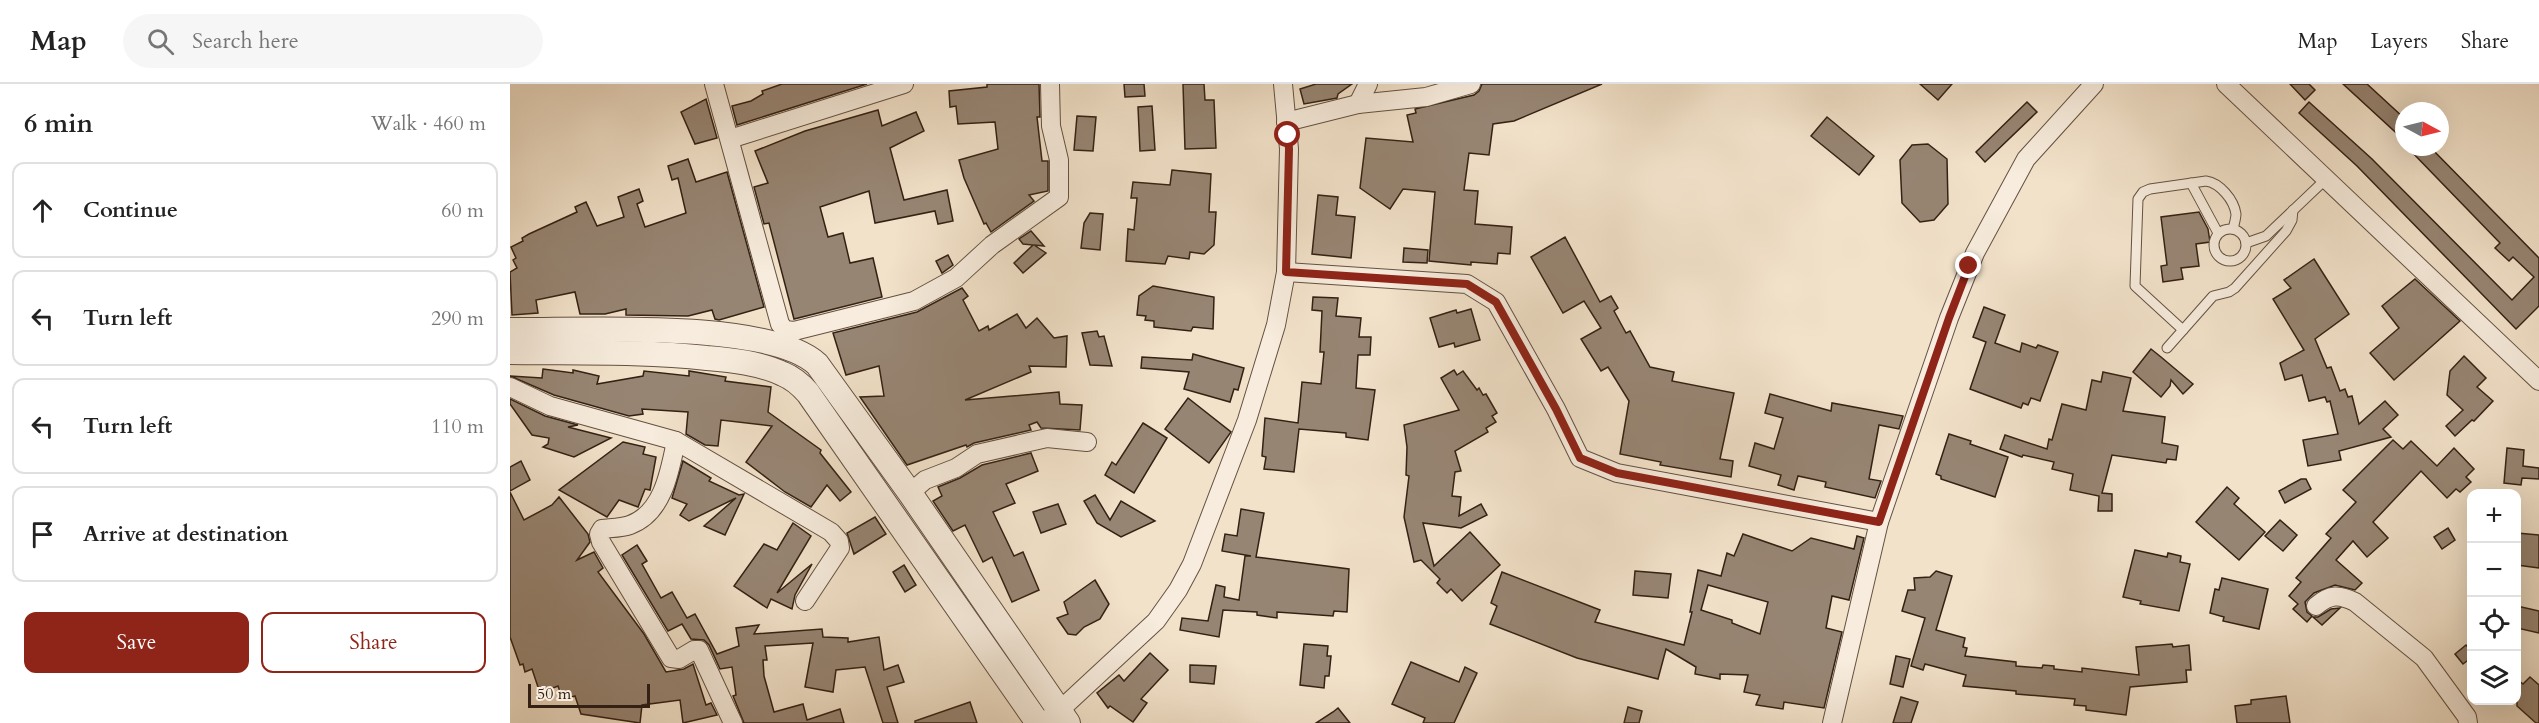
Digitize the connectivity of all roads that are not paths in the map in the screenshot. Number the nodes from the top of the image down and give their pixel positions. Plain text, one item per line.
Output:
1 (714, 84) edge
2 (904, 84) edge
3 (1050, 84) edge
4 (1282, 84) edge
5 (1368, 84) edge
6 (1471, 84) edge
7 (2094, 84) edge
8 (2226, 84) edge
9 (1358, 104) junction
10 (1286, 122) junction
11 (730, 139) junction
12 (2326, 179) junction
13 (2191, 183) junction
14 (2294, 210) junction
15 (2233, 229) junction
16 (2218, 233) junction
17 (2246, 243) junction
18 (1286, 272) junction
19 (510, 330) edge
20 (2183, 330) junction
21 (2167, 348) dead end
22 (510, 352) edge
23 (2539, 381) edge
24 (510, 387) edge
25 (676, 441) junction
26 (1087, 442) dead end
27 (910, 493) junction
28 (1879, 522) junction
29 (805, 601) dead end
30 (2316, 606) dead end
31 (1052, 720) edge
32 (733, 723) edge
33 (1832, 723) edge
34 (2468, 723) edge

1 - 11 street
2 - 11 street
3 - 11 street
4 - 10 street
5 - 9 street
6 - 9 street
7 - 28 street
8 - 12 street
9 - 10 street
10 - 18 street
12 - 14 lane
12 - 23 street
13 - 15 lane
13 - 16 lane
13 - 20 lane
14 - 17 lane
14 - 20 lane
15 - 16 lane
15 - 17 lane
16 - 17 lane
18 - 28 street
18 - 31 street
19 - 27 street
20 - 21 lane
22 - 31 street
24 - 25 street
25 - 29 street
25 - 32 street
26 - 27 street
27 - 31 street
28 - 33 street
30 - 34 street

